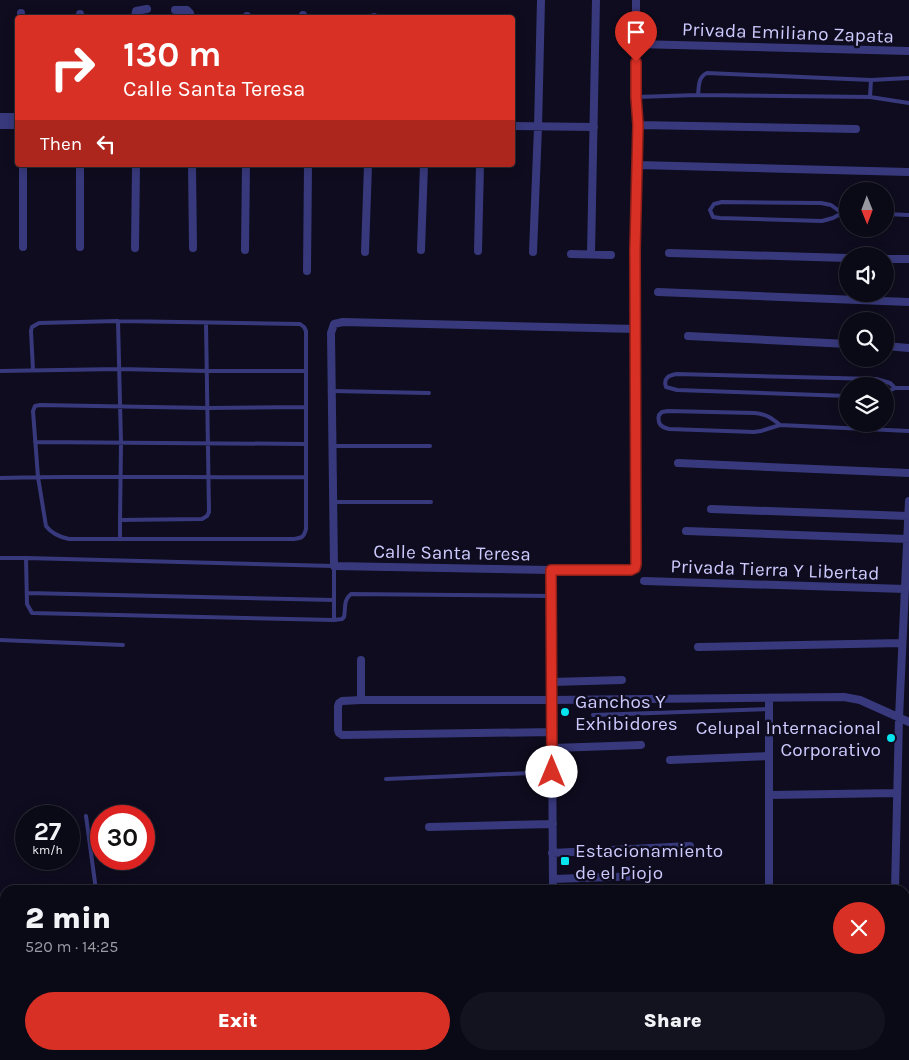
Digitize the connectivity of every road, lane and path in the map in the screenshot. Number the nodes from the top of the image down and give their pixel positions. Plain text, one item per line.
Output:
1 (541, 0) edge
2 (596, 0) edge
3 (636, 0) edge
4 (148, 9) dead end
5 (175, 10) dead end
6 (135, 15) edge
7 (190, 15) edge
8 (636, 44) junction
9 (909, 51) edge
10 (909, 78) edge
11 (871, 80) junction
12 (698, 95) junction
13 (636, 97) junction
14 (870, 97) junction
15 (909, 104) edge
16 (0, 117) edge
17 (15, 117) edge
18 (15, 124) edge
19 (0, 125) edge
20 (638, 125) junction
21 (515, 126) edge
22 (538, 126) junction
23 (594, 127) junction
24 (856, 129) dead end
25 (638, 165) junction
26 (23, 167) edge
27 (80, 167) edge
28 (136, 167) edge
29 (192, 167) edge
30 (246, 167) edge
31 (308, 167) edge
32 (368, 167) edge
33 (424, 167) edge
34 (480, 167) edge
35 (909, 172) edge
36 (842, 213) joint
37 (894, 214) edge
38 (909, 215) edge
39 (23, 247) dead end
40 (80, 247) dead end
41 (135, 248) dead end
42 (193, 248) dead end
43 (245, 250) dead end
44 (421, 250) dead end
45 (478, 251) dead end
46 (366, 252) dead end
47 (533, 252) dead end
48 (669, 252) dead end
49 (571, 254) dead end
50 (591, 254) junction
51 (611, 255) dead end
52 (839, 258) edge
53 (894, 259) edge
54 (909, 259) edge
55 (306, 271) dead end
56 (658, 292) dead end
57 (909, 302) edge
58 (118, 321) junction
59 (206, 323) junction
60 (636, 329) junction
61 (688, 336) dead end
62 (839, 344) edge
63 (894, 347) edge
64 (909, 348) edge
65 (119, 369) junction
66 (33, 370) junction
67 (0, 371) edge
68 (207, 371) junction
69 (305, 371) junction
70 (839, 378) edge
71 (895, 388) edge
72 (909, 388) edge
73 (332, 391) junction
74 (429, 393) dead end
75 (839, 396) edge
76 (120, 406) junction
77 (306, 407) junction
78 (207, 408) junction
79 (780, 425) junction
80 (909, 431) edge
81 (35, 442) junction
82 (121, 443) junction
83 (208, 443) junction
84 (306, 444) junction
85 (333, 446) junction
86 (430, 446) dead end
87 (678, 463) dead end
88 (909, 473) edge
89 (38, 477) junction
90 (120, 477) junction
91 (306, 477) junction
92 (0, 478) edge
93 (209, 478) junction
94 (909, 501) edge
95 (333, 502) junction
96 (431, 502) dead end
97 (711, 509) dead end
98 (908, 516) edge
99 (120, 520) junction
100 (686, 531) dead end
101 (120, 539) junction
102 (908, 539) junction
103 (0, 558) edge
104 (26, 558) junction
105 (334, 566) junction
106 (551, 570) junction
107 (644, 581) dead end
108 (905, 589) junction
109 (27, 593) junction
110 (551, 596) junction
111 (334, 600) junction
112 (334, 620) junction
113 (0, 640) edge
114 (902, 643) junction
115 (124, 645) dead end
116 (698, 647) dead end
117 (361, 660) dead end
118 (622, 680) dead end
119 (552, 682) junction
120 (769, 698) junction
121 (361, 700) junction
122 (552, 700) junction
123 (769, 709) junction
124 (593, 715) dead end
125 (899, 718) junction
126 (909, 722) edge
127 (552, 732) junction
128 (642, 745) dead end
129 (553, 748) junction
130 (769, 756) junction
131 (670, 760) dead end
132 (552, 772) junction
133 (386, 778) dead end
134 (897, 793) junction
135 (769, 795) junction
136 (86, 816) dead end
137 (553, 824) junction
138 (429, 827) dead end
139 (690, 846) dead end
140 (552, 853) junction
141 (642, 876) dead end
142 (553, 879) junction
143 (95, 885) edge
144 (553, 885) edge
145 (769, 885) edge
146 (895, 885) edge

1 - 22 street
2 - 23 street
3 - 8 street, Calle Santa Teresa
4 - 6 street
5 - 7 street
8 - 9 street, Privada Emiliano Zapata
8 - 13 street, Calle Santa Teresa
10 - 11 lane
11 - 12 lane
11 - 14 lane
12 - 13 lane
12 - 14 lane
13 - 20 street, Calle Santa Teresa
14 - 15 lane
16 - 17 street
18 - 19 street
20 - 24 street
20 - 25 street, Calle Santa Teresa
21 - 22 street
22 - 23 street
22 - 47 street
23 - 50 street
25 - 35 street
25 - 60 street, Calle Santa Teresa
26 - 39 street
27 - 40 street
28 - 41 street
29 - 42 street
30 - 43 street
31 - 55 street
32 - 46 street
33 - 44 street
34 - 45 street
36 - 36 lane
37 - 38 lane
48 - 52 street
49 - 50 street
50 - 51 street
53 - 54 street
56 - 57 street
58 - 59 lane
58 - 65 lane
58 - 66 lane
59 - 68 lane
59 - 69 lane
60 - 73 street
60 - 106 street, Calle Santa Teresa
61 - 62 street
63 - 64 street
65 - 66 lane
65 - 68 lane
65 - 76 lane
66 - 67 lane
68 - 69 lane
68 - 78 lane
69 - 77 lane
70 - 75 lane
71 - 72 lane
73 - 74 lane
73 - 85 street
76 - 78 lane
76 - 81 lane
76 - 82 lane
77 - 78 lane
77 - 84 lane
78 - 83 lane
79 - 79 lane
79 - 80 lane
81 - 82 lane
81 - 89 lane
82 - 83 lane
82 - 90 lane
83 - 84 lane
83 - 93 lane
84 - 91 lane
85 - 86 lane
85 - 95 street
87 - 88 street
89 - 90 lane
89 - 92 lane
89 - 101 lane
90 - 93 lane
90 - 99 lane
91 - 93 lane
91 - 101 lane
93 - 99 lane
94 - 98 street
95 - 96 lane
95 - 105 street
97 - 98 street
98 - 102 street
99 - 101 lane
100 - 102 street
102 - 108 street
103 - 104 lane, Calle Santa Teresa
104 - 105 lane, Calle Santa Teresa
104 - 109 lane
105 - 106 street, Calle Santa Teresa
105 - 111 lane
106 - 110 street
107 - 108 street, Privada Tierra Y Libertad
108 - 114 street
109 - 111 lane
109 - 112 lane
110 - 112 lane
110 - 119 street
111 - 112 lane
113 - 115 lane
114 - 116 street
114 - 125 street
117 - 121 street
118 - 119 street
119 - 122 street
120 - 122 street
120 - 123 street
120 - 125 street
121 - 122 street
121 - 127 street
122 - 127 street
123 - 124 lane
123 - 130 street
125 - 126 street
125 - 134 street
127 - 129 street
128 - 129 street
129 - 132 street
130 - 131 street
130 - 135 street
132 - 133 lane
132 - 137 street
134 - 135 street
134 - 146 street
135 - 145 street
136 - 143 lane
137 - 138 street
137 - 140 street
139 - 140 street
140 - 142 street
141 - 142 street
142 - 144 street

